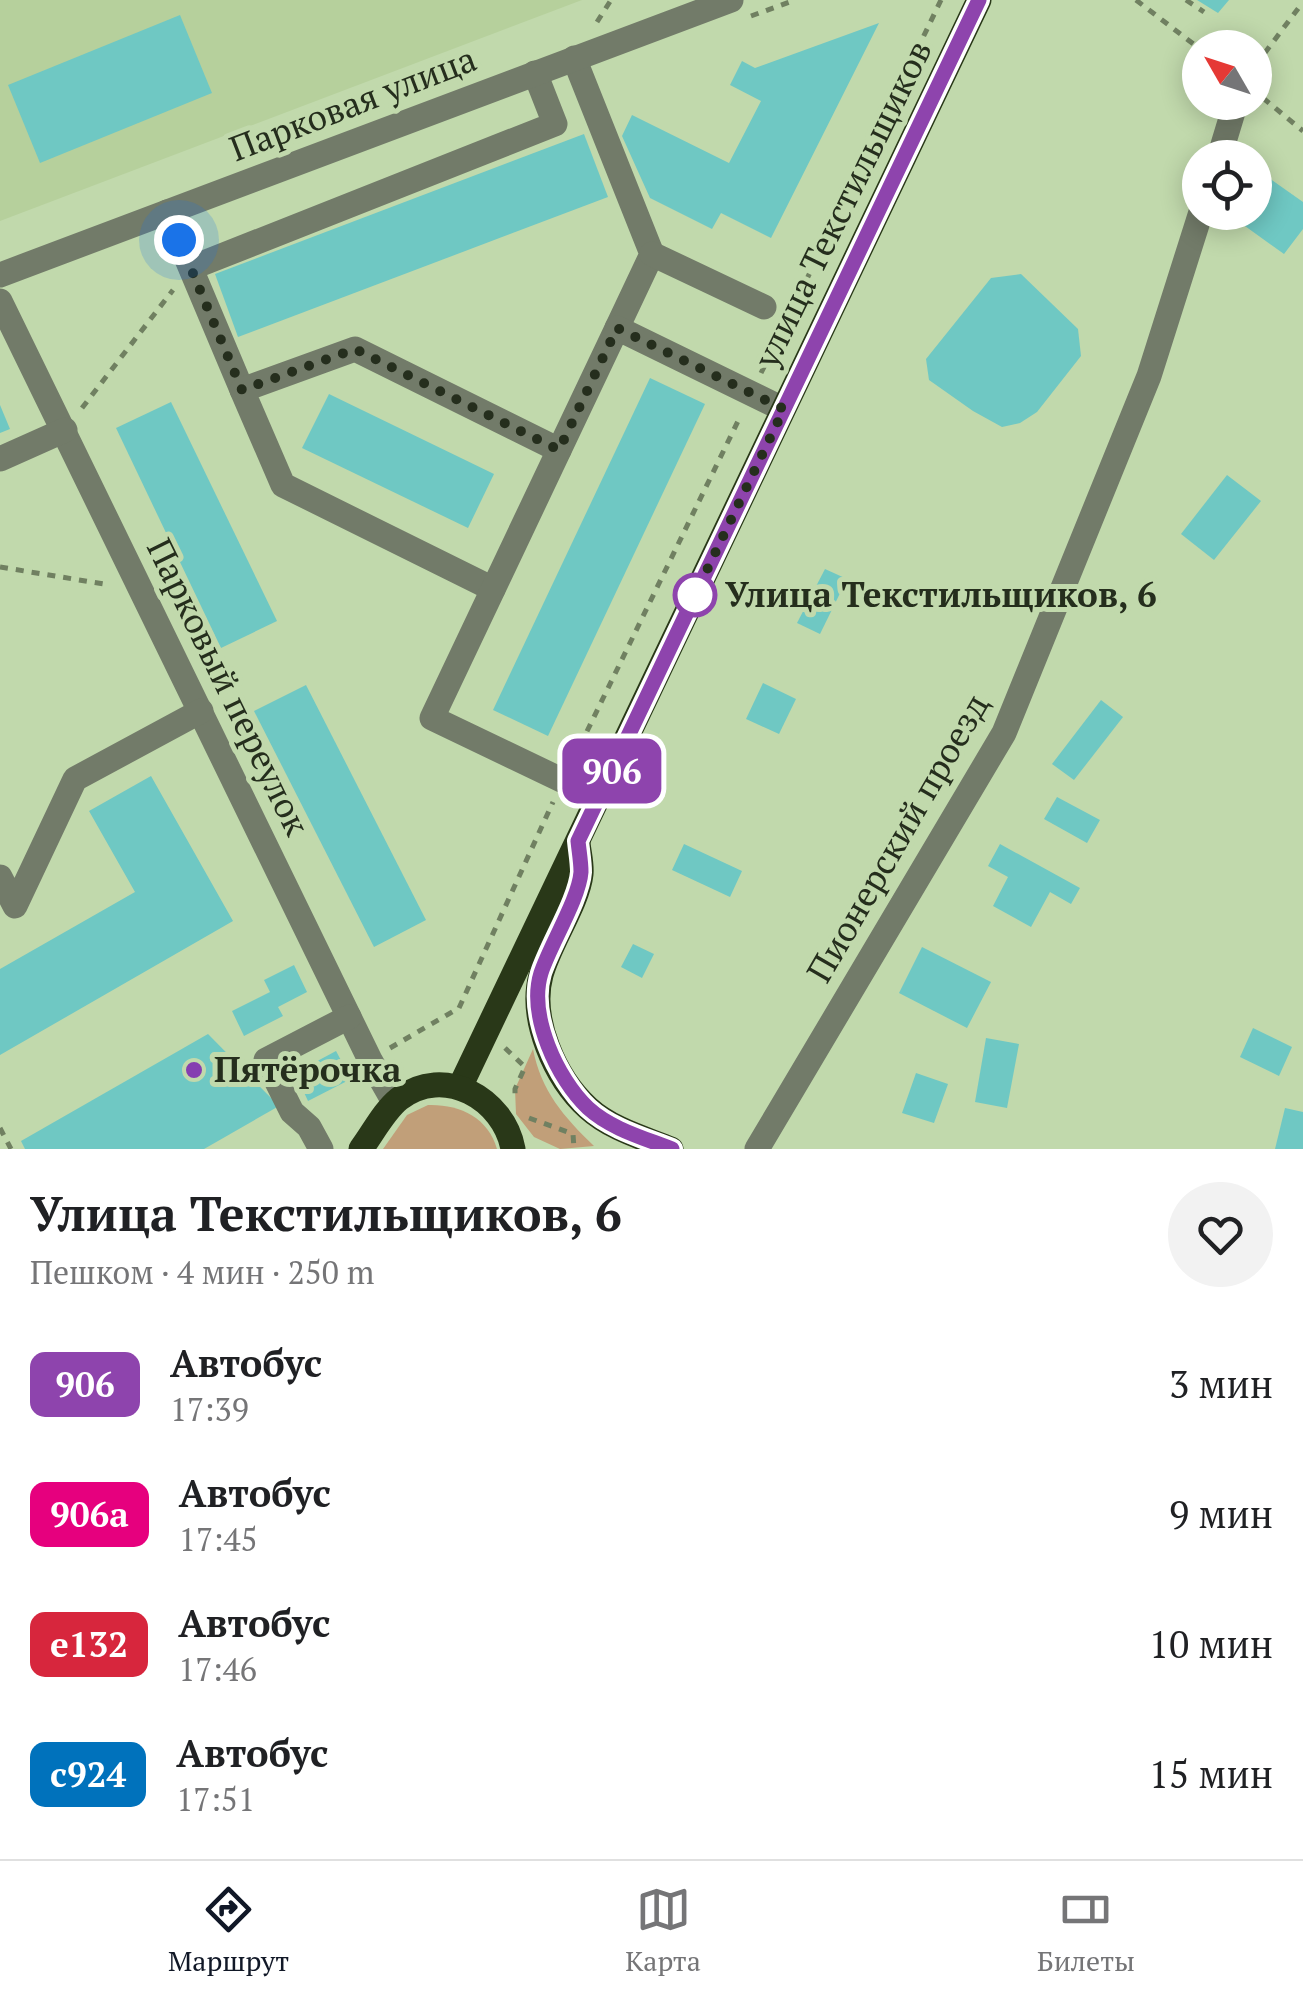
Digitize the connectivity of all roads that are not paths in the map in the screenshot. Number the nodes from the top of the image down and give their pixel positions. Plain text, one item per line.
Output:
1 (730, 0) edge
2 (979, 0) edge
3 (574, 58) junction
4 (536, 73) junction
5 (167, 212) junction
6 (1195, 230) edge
7 (652, 254) junction
8 (191, 268) junction
9 (0, 275) edge
10 (0, 301) edge
11 (764, 307) dead end
12 (617, 328) junction
13 (242, 390) junction
14 (784, 409) junction
15 (65, 430) junction
16 (559, 450) junction
17 (0, 458) edge
18 (493, 590) junction
19 (201, 710) junction
20 (599, 798) junction
21 (578, 841) junction
22 (0, 877) edge
23 (350, 1017) junction
24 (460, 1087) junction
25 (394, 1102) junction
26 (321, 1149) edge
27 (362, 1149) edge
28 (512, 1149) edge
29 (672, 1149) edge
30 (758, 1149) edge

1 - 3 street, Парковая улица
2 - 14 main road, улица Текстильщиков
3 - 4 street, Парковая улица
3 - 7 street
4 - 5 street, Парковая улица
4 - 8 street
5 - 8 street
5 - 9 street, Парковая улица
6 - 30 street, Пионерский проезд
7 - 11 street
7 - 12 street
8 - 13 street
10 - 15 street, Парковый переулок
12 - 14 street
12 - 16 street
13 - 16 street
13 - 18 street
14 - 20 main road, улица Текстильщиков
15 - 17 street
15 - 19 street, Парковый переулок
16 - 18 street
18 - 20 street
19 - 22 street
19 - 23 street, Парковый переулок
20 - 21 main road, улица Текстильщиков
21 - 24 main road, улица Текстильщиков
21 - 29 main road
23 - 25 street, Парковый переулок
23 - 26 street
24 - 25 main road
24 - 28 main road
25 - 27 main road

